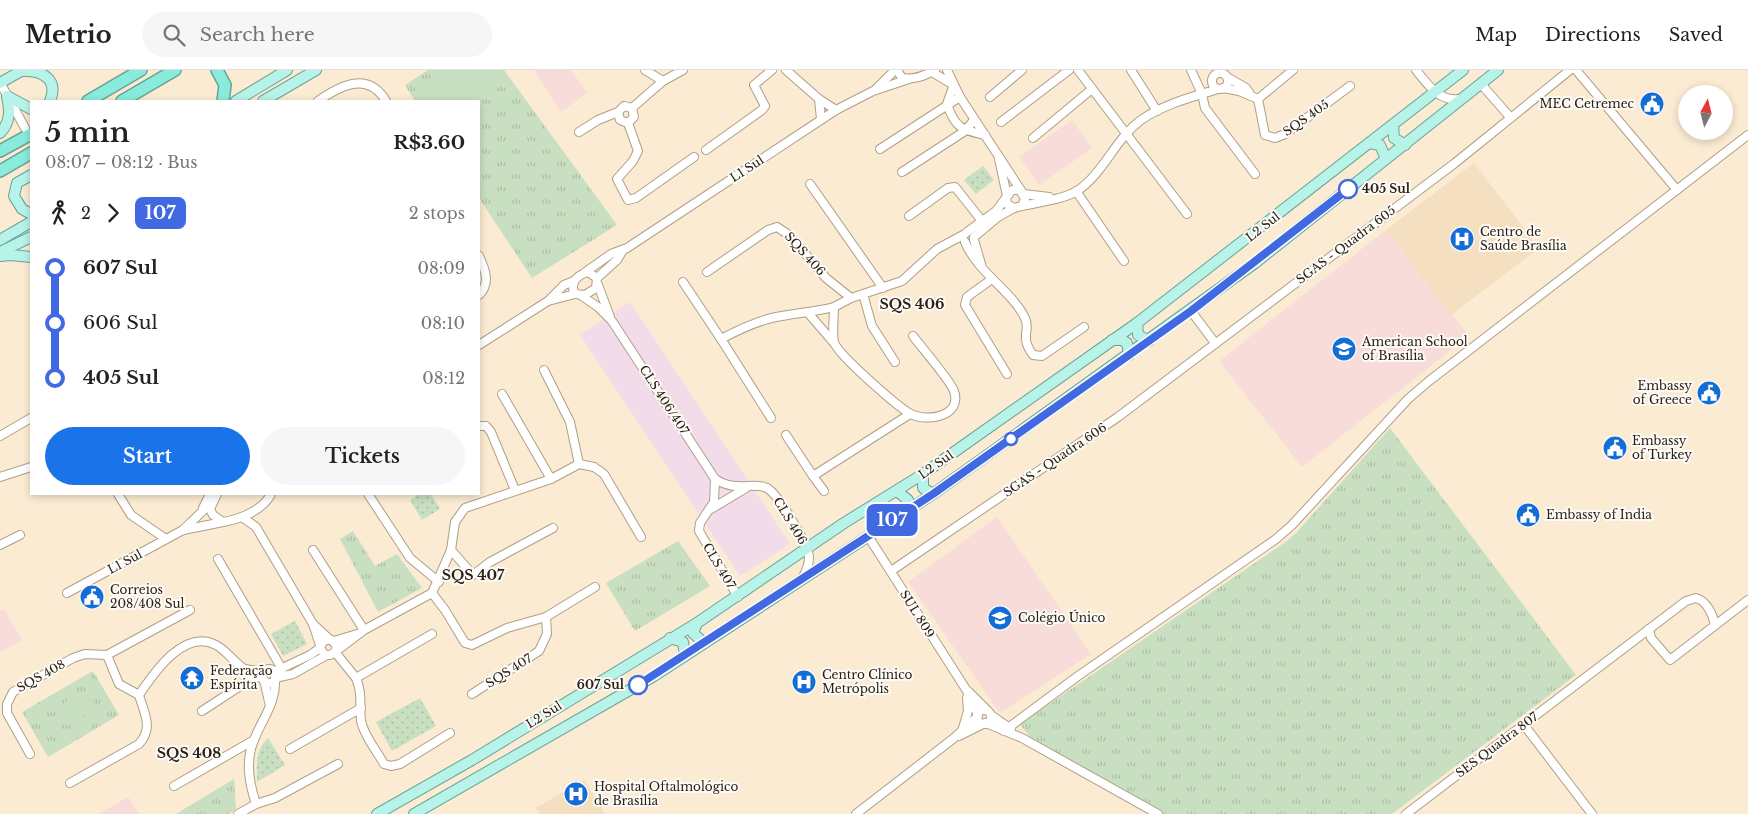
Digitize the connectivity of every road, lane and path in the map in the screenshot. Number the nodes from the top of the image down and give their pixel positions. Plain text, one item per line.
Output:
1 (22, 70) edge
2 (141, 70) edge
3 (175, 70) edge
4 (217, 70) edge
5 (287, 70) edge
6 (316, 70) edge
7 (646, 70) edge
8 (683, 70) edge
9 (772, 70) edge
10 (786, 70) edge
11 (896, 70) edge
12 (947, 70) edge
13 (1022, 70) edge
14 (1069, 70) edge
15 (1078, 70) edge
16 (1131, 70) edge
17 (1191, 70) edge
18 (1293, 70) edge
19 (1416, 70) edge
20 (1463, 70) edge
21 (1498, 70) edge
22 (1570, 70) edge
23 (1576, 70) edge
24 (933, 71) edge
25 (1226, 74) edge
26 (1213, 75) edge
27 (909, 79) junction
28 (663, 81) junction
29 (1481, 84) junction
30 (1, 85) edge
31 (952, 85) junction
32 (1350, 86) dead end
33 (1092, 89) junction
34 (1221, 89) junction
35 (873, 91) junction
36 (1201, 91) junction
37 (1435, 92) junction
38 (7, 96) junction
39 (960, 97) junction
40 (990, 97) dead end
41 (1254, 97) junction
42 (1464, 98) junction
43 (819, 99) junction
44 (50, 100) edge
45 (90, 100) edge
46 (124, 100) edge
47 (224, 100) edge
48 (238, 100) edge
49 (265, 100) edge
50 (319, 100) edge
51 (385, 100) edge
52 (947, 104) junction
53 (30, 108) edge
54 (632, 108) junction
55 (836, 110) junction
56 (1157, 111) junction
57 (618, 112) junction
58 (1510, 117) junction
59 (820, 120) junction
60 (974, 120) junction
61 (1001, 122) dead end
62 (628, 123) junction
63 (1393, 126) junction
64 (28, 131) edge
65 (965, 131) junction
66 (579, 132) dead end
67 (0, 133) edge
68 (985, 135) junction
69 (1125, 135) junction
70 (1748, 135) edge
71 (1033, 138) dead end
72 (1369, 143) junction
73 (1405, 144) junction
74 (880, 149) dead end
75 (706, 150) dead end
76 (0, 152) edge
77 (30, 154) edge
78 (694, 157) dead end
79 (998, 157) junction
80 (1386, 159) junction
81 (0, 171) edge
82 (902, 172) dead end
83 (1255, 174) dead end
84 (30, 176) edge
85 (810, 184) dead end
86 (1677, 190) junction
87 (1076, 191) junction
88 (1023, 193) junction
89 (1006, 197) junction
90 (1061, 197) junction
91 (1018, 207) junction
92 (30, 213) edge
93 (1187, 214) dead end
94 (909, 216) dead end
95 (30, 223) edge
96 (985, 223) junction
97 (30, 237) edge
98 (966, 237) junction
99 (974, 238) junction
100 (0, 240) edge
101 (623, 250) junction
102 (0, 252) edge
103 (0, 256) edge
104 (30, 257) edge
105 (480, 259) edge
106 (1124, 261) dead end
107 (981, 266) junction
108 (707, 272) dead end
109 (584, 273) junction
110 (992, 279) junction
111 (574, 281) junction
112 (598, 281) junction
113 (683, 282) dead end
114 (883, 288) junction
115 (480, 294) edge
116 (863, 294) junction
117 (578, 295) junction
118 (851, 298) junction
119 (548, 301) junction
120 (834, 308) junction
121 (1191, 311) junction
122 (809, 314) junction
123 (834, 319) junction
124 (612, 321) junction
125 (817, 322) junction
126 (1137, 323) junction
127 (1084, 327) dead end
128 (913, 336) dead end
129 (721, 339) junction
130 (1112, 340) junction
131 (1149, 341) junction
132 (480, 343) edge
133 (834, 343) junction
134 (1215, 343) junction
135 (1129, 355) junction
136 (895, 362) dead end
137 (544, 370) dead end
138 (1007, 374) dead end
139 (502, 394) dead end
140 (910, 414) junction
141 (771, 418) dead end
142 (30, 419) edge
143 (480, 426) edge
144 (786, 435) dead end
145 (0, 436) edge
146 (580, 464) junction
147 (30, 467) edge
148 (923, 474) junction
149 (0, 476) edge
150 (813, 476) junction
151 (551, 479) junction
152 (715, 479) junction
153 (746, 487) junction
154 (515, 490) junction
155 (897, 490) junction
156 (824, 491) dead end
157 (933, 494) junction
158 (119, 495) edge
159 (210, 495) edge
160 (217, 495) edge
161 (271, 495) edge
162 (369, 495) edge
163 (212, 502) junction
164 (711, 509) junction
165 (255, 511) junction
166 (906, 511) junction
167 (202, 512) junction
168 (242, 517) junction
169 (223, 522) junction
170 (256, 527) junction
171 (553, 528) dead end
172 (183, 530) junction
173 (20, 535) dead end
174 (868, 536) junction
175 (640, 537) dead end
176 (166, 539) junction
177 (0, 545) edge
178 (807, 549) junction
179 (313, 550) dead end
180 (451, 550) junction
181 (218, 559) dead end
182 (891, 571) junction
183 (802, 581) junction
184 (438, 582) junction
185 (594, 588) dead end
186 (67, 593) dead end
187 (432, 593) junction
188 (738, 597) junction
189 (1748, 600) edge
190 (190, 610) dead end
191 (1713, 616) junction
192 (546, 617) junction
193 (1723, 620) junction
194 (697, 622) junction
195 (313, 624) junction
196 (1715, 625) junction
197 (1649, 629) junction
198 (362, 632) junction
199 (432, 634) dead end
200 (1640, 636) junction
201 (670, 638) junction
202 (1651, 638) junction
203 (332, 640) junction
204 (704, 643) junction
205 (320, 646) junction
206 (331, 654) junction
207 (107, 655) junction
208 (685, 656) junction
209 (302, 665) junction
210 (282, 669) junction
211 (275, 676) junction
212 (261, 677) junction
213 (356, 678) junction
214 (967, 691) junction
215 (472, 694) dead end
216 (139, 695) junction
217 (270, 706) junction
218 (361, 708) junction
219 (202, 711) dead end
220 (989, 712) junction
221 (978, 715) junction
222 (985, 723) junction
223 (1524, 725) junction
224 (962, 729) junction
225 (1006, 729) junction
226 (450, 733) dead end
227 (954, 738) junction
228 (254, 740) junction
229 (290, 749) dead end
230 (30, 754) dead end
231 (472, 760) junction
232 (338, 764) dead end
233 (453, 770) junction
234 (482, 775) junction
235 (70, 783) dead end
236 (174, 786) dead end
237 (463, 786) junction
238 (256, 804) junction
239 (238, 814) edge
240 (377, 814) edge
241 (414, 814) edge
242 (856, 814) edge
243 (1158, 814) edge
244 (1406, 814) edge
245 (1592, 814) edge

1 - 30 main road
1 - 44 main road
2 - 45 highway
3 - 46 highway
4 - 47 highway
5 - 48 main road
6 - 49 main road
7 - 28 street
8 - 28 street
9 - 75 street
10 - 43 street
11 - 27 street
11 - 35 street, L1 Sul
12 - 31 street
13 - 40 street
14 - 61 street
15 - 33 street
16 - 56 street
17 - 36 street
18 - 41 street
19 - 37 street
20 - 37 main road, L2 Sul
21 - 29 main road, L2 Sul
22 - 58 street, SGAS - Quadra 605
23 - 86 street
24 - 27 street, L1 Sul
24 - 31 street
25 - 26 street
25 - 34 street
25 - 41 street
26 - 34 street
26 - 36 street
27 - 35 street, L1 Sul
28 - 54 street
29 - 42 main road, L2 Sul
29 - 58 street
30 - 38 street
31 - 39 street
31 - 52 street
32 - 41 street, SQS 405
33 - 69 street
33 - 71 street
34 - 36 street
34 - 41 street
35 - 55 street, L1 Sul
36 - 56 street
36 - 83 street
37 - 42 street
37 - 63 main road, L2 Sul
38 - 53 main road
38 - 64 street
38 - 67 main road
39 - 52 street
39 - 60 street
42 - 73 main road, L2 Sul
43 - 55 street
43 - 59 street
50 - 51 street
52 - 65 street
52 - 74 street
54 - 57 street
54 - 62 street
55 - 59 street, L1 Sul
56 - 69 street
57 - 62 street
57 - 66 street
58 - 134 street, SGAS - Quadra 605
59 - 101 street, L1 Sul
60 - 65 street
60 - 68 street
62 - 78 street
63 - 72 main road, L2 Sul
63 - 73 main road
64 - 76 highway
65 - 68 street
65 - 82 street
68 - 79 street
69 - 87 street
69 - 93 street
70 - 86 street
72 - 80 main road
72 - 126 main road, L2 Sul
73 - 80 main road, L2 Sul
77 - 81 highway
79 - 88 street
79 - 89 street
80 - 121 main road, L2 Sul
84 - 92 main road
85 - 114 street
86 - 225 street
87 - 90 street
87 - 106 street
88 - 89 street
88 - 90 street
88 - 91 street
89 - 91 street
89 - 96 street
90 - 91 street
91 - 96 street
94 - 96 street
95 - 100 main road
96 - 98 street
96 - 99 street
97 - 102 main road
98 - 99 street
98 - 107 street
98 - 114 street
99 - 107 street
101 - 109 street, L1 Sul
101 - 112 street, L1 Sul
103 - 104 main road
105 - 115 street
107 - 110 street
108 - 118 street, SQS 406
109 - 111 street
109 - 112 street
110 - 127 street
110 - 138 street
111 - 117 street
111 - 119 street
112 - 117 street
112 - 124 street, CLS 406/407
113 - 129 street
114 - 116 street
116 - 118 street
116 - 136 street
117 - 119 street
117 - 124 street, CLS 406/407
118 - 120 street
119 - 132 street
120 - 122 street
120 - 123 street
121 - 131 main road, L2 Sul
121 - 134 street
122 - 125 street
122 - 129 street
123 - 125 street
123 - 133 street
124 - 152 street, CLS 406/407
125 - 133 street
126 - 130 main road, L2 Sul
126 - 131 main road
128 - 140 street
129 - 141 street
130 - 135 main road
130 - 148 main road, L2 Sul
131 - 135 main road, L2 Sul
133 - 140 street
134 - 182 street, SGAS - Quadra 606
135 - 157 main road, L2 Sul
137 - 146 street
139 - 151 street
140 - 150 street
142 - 145 street
143 - 154 street
144 - 150 street
146 - 151 street
146 - 175 street
147 - 149 street
148 - 155 main road, L2 Sul
148 - 157 main road
150 - 156 street
151 - 154 street
152 - 153 street, CLS 406
152 - 164 street, CLS 407
153 - 164 street
153 - 178 street, CLS 406
154 - 180 street
155 - 166 main road
155 - 178 main road, L2 Sul
157 - 166 main road, L2 Sul
158 - 176 street
159 - 167 street
160 - 163 street, L1 Sul
161 - 165 street, L1 Sul
162 - 184 street
163 - 167 street, L1 Sul
163 - 169 street
164 - 188 street, CLS 407
165 - 168 street, L1 Sul
165 - 170 street
166 - 174 main road, L2 Sul
167 - 172 street, L1 Sul
168 - 169 street, L1 Sul
168 - 170 street
169 - 172 street, L1 Sul
170 - 195 street
171 - 180 street
172 - 176 street, L1 Sul
173 - 177 street
174 - 182 street, SUL 809
174 - 183 main road, L2 Sul
176 - 186 street, L1 Sul
178 - 183 street, CLS 406
178 - 188 main road, L2 Sul
179 - 198 street
180 - 184 street
181 - 210 street
182 - 214 street, SUL 809
183 - 204 main road, L2 Sul
184 - 187 street
185 - 192 street
187 - 192 street
187 - 198 street
188 - 194 main road, L2 Sul
189 - 193 street
190 - 207 street, SQS 408
191 - 193 street
191 - 196 street
191 - 197 street, SES Quadra 807
192 - 215 street, SQS 407
193 - 196 street
194 - 201 main road, L2 Sul
194 - 204 main road
195 - 203 street
195 - 205 street
196 - 202 street
197 - 200 street, SES Quadra 807
197 - 202 street
198 - 203 street
198 - 206 street
199 - 213 street
200 - 202 street
200 - 223 street, SES Quadra 807
201 - 208 main road
201 - 231 main road, L2 Sul
203 - 205 street
203 - 206 street
204 - 208 main road, L2 Sul
205 - 206 street
205 - 209 street
206 - 209 street
206 - 213 street
207 - 216 street
207 - 230 street, SQS 408
208 - 234 main road, L2 Sul
209 - 210 street
209 - 211 street
210 - 211 street
211 - 212 street
211 - 212 street
211 - 217 street
212 - 216 street
212 - 217 street
212 - 219 street
213 - 218 street
214 - 220 street, SUL 809
214 - 221 street, SUL 809
214 - 224 street
216 - 235 street
217 - 228 street
218 - 226 street
218 - 229 street
220 - 221 street
220 - 222 street
220 - 225 street, SUL 809
221 - 222 street
221 - 224 street
222 - 225 street, SUL 809
222 - 227 street
223 - 244 street, SES Quadra 807
223 - 245 street
224 - 227 street
225 - 243 street, SUL 809
227 - 242 street
228 - 236 street
228 - 238 street
231 - 233 main road, L2 Sul
231 - 234 main road
232 - 238 street
233 - 237 main road
233 - 240 main road, L2 Sul
234 - 237 main road, L2 Sul
237 - 241 main road, L2 Sul
238 - 239 street

